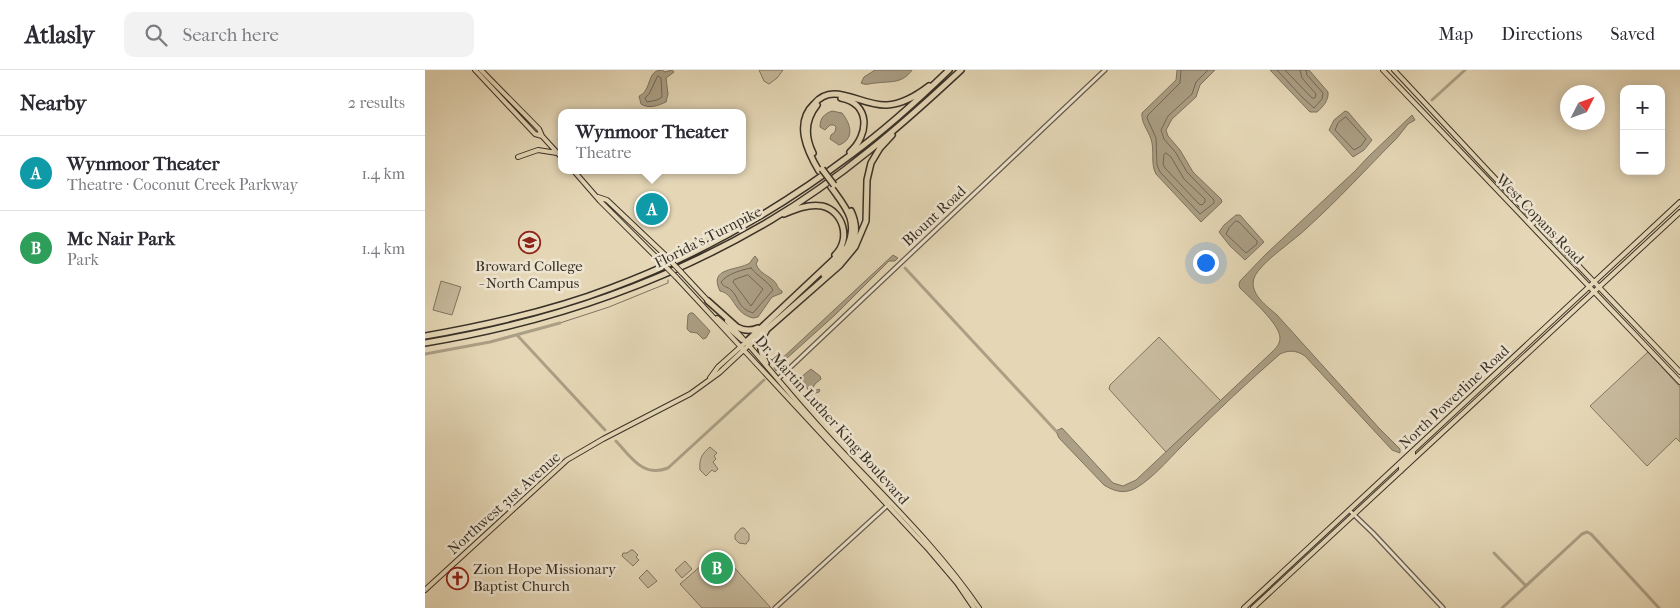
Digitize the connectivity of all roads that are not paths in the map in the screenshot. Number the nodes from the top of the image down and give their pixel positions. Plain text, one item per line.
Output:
1 (478, 70) edge
2 (949, 70) edge
3 (961, 70) edge
4 (1105, 70) edge
5 (1383, 70) edge
6 (1394, 70) edge
7 (939, 79) junction
8 (904, 121) junction
9 (542, 136) junction
10 (557, 154) joint
11 (518, 157) dead end
12 (837, 164) junction
13 (821, 170) junction
14 (577, 174) edge
15 (832, 186) junction
16 (598, 197) junction
17 (1680, 204) edge
18 (1679, 213) edge
19 (772, 219) junction
20 (1595, 281) junction
21 (1589, 286) junction
22 (1600, 287) junction
23 (799, 292) junction
24 (1594, 292) junction
25 (800, 300) junction
26 (708, 301) junction
27 (708, 312) junction
28 (766, 326) junction
29 (425, 336) edge
30 (425, 343) edge
31 (748, 343) junction
32 (1528, 343) junction
33 (742, 348) junction
34 (1527, 353) junction
35 (765, 364) junction
36 (1680, 372) edge
37 (778, 379) junction
38 (1680, 382) edge
39 (831, 442) junction
40 (1413, 450) junction
41 (1401, 471) junction
42 (889, 503) junction
43 (1349, 510) junction
44 (1353, 515) junction
45 (1295, 561) junction
46 (1290, 566) junction
47 (1293, 571) junction
48 (1287, 576) junction
49 (425, 590) edge
50 (775, 608) edge
51 (974, 608) edge
52 (979, 608) edge
53 (1244, 608) edge
54 (1253, 608) edge
55 (1443, 608) edge

1 - 9 main road
1 - 9 main road
2 - 7 highway, Florida's Turnpike
3 - 8 highway, Florida's Turnpike
4 - 37 street, Blount Road
5 - 21 main road, West Copans Road
6 - 20 main road, West Copans Road
7 - 12 highway, Florida's Turnpike
7 - 13 highway
8 - 19 highway, Florida's Turnpike
8 - 25 highway
9 - 10 main road
10 - 11 main road
12 - 13 highway
12 - 29 highway, Florida's Turnpike
13 - 15 highway, bridge
14 - 16 main road
15 - 23 highway
15 - 25 highway
16 - 26 main road, Dr. Martin Luther King Boulevard, bridge
16 - 27 main road, Dr. Martin Luther King Boulevard, bridge
17 - 18 main road
17 - 20 main road, North Powerline Road
18 - 22 main road, North Powerline Road
19 - 23 highway
19 - 30 highway, Florida's Turnpike
20 - 21 main road, North Powerline Road
20 - 22 main road, West Copans Road
21 - 24 main road, West Copans Road
21 - 32 main road, North Powerline Road
22 - 24 main road, North Powerline Road
22 - 36 main road, West Copans Road
23 - 28 highway
24 - 34 main road, North Powerline Road
24 - 38 main road, West Copans Road
25 - 28 highway
26 - 28 highway
26 - 31 main road, Dr. Martin Luther King Boulevard
27 - 31 main road
27 - 33 main road, Dr. Martin Luther King Boulevard
28 - 31 highway
28 - 35 highway
31 - 33 main road, Northwest 31st Avenue
31 - 35 main road, Dr. Martin Luther King Boulevard
32 - 34 main road
32 - 40 main road, North Powerline Road
33 - 39 main road, Dr. Martin Luther King Boulevard
33 - 49 main road, Northwest 31st Avenue
34 - 41 main road, North Powerline Road
35 - 37 main road, Dr. Martin Luther King Boulevard
37 - 39 main road, Dr. Martin Luther King Boulevard
39 - 42 main road, Dr. Martin Luther King Boulevard
39 - 42 main road, Dr. Martin Luther King Boulevard
40 - 41 main road
40 - 43 main road, North Powerline Road
41 - 44 main road, North Powerline Road
42 - 50 street
42 - 51 main road, Dr. Martin Luther King Boulevard
42 - 52 main road, Dr. Martin Luther King Boulevard
43 - 44 street
43 - 45 main road, North Powerline Road
44 - 47 main road, North Powerline Road
44 - 55 street
45 - 46 main road, North Powerline Road
45 - 47 main road
46 - 48 main road
46 - 53 main road, North Powerline Road
47 - 48 main road, North Powerline Road
48 - 54 main road, North Powerline Road

